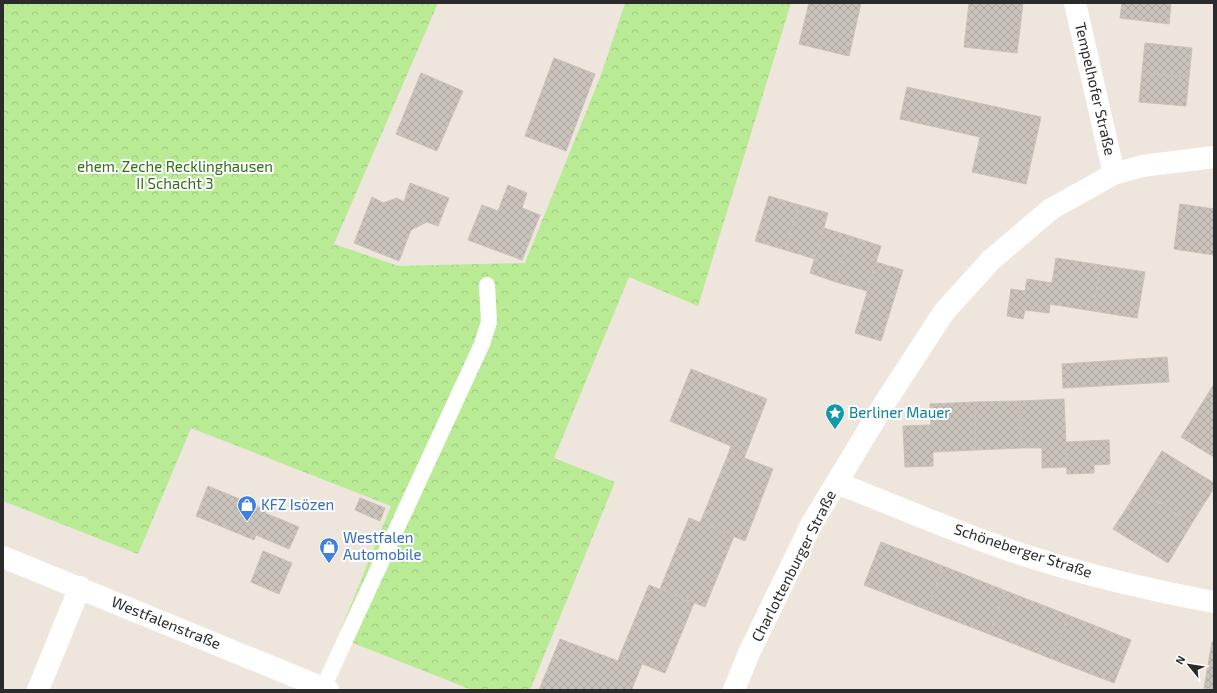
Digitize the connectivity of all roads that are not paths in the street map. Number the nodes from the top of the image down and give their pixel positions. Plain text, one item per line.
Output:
1 (1075, 3) edge
2 (1214, 156) edge
3 (1114, 174) junction
4 (486, 285) dead end
5 (837, 483) junction
6 (3, 557) edge
7 (80, 588) junction
8 (1214, 602) edge
9 (326, 689) edge
10 (38, 690) edge
11 (734, 690) edge

1 - 3 street, Tempelhofer Straße
2 - 3 street, Charlottenburger Straße
3 - 5 street, Charlottenburger Straße
4 - 9 lane
5 - 8 street, Schöneberger Straße
5 - 11 street, Charlottenburger Straße
6 - 7 street, Westfalenstraße
7 - 9 street, Westfalenstraße
7 - 10 street

